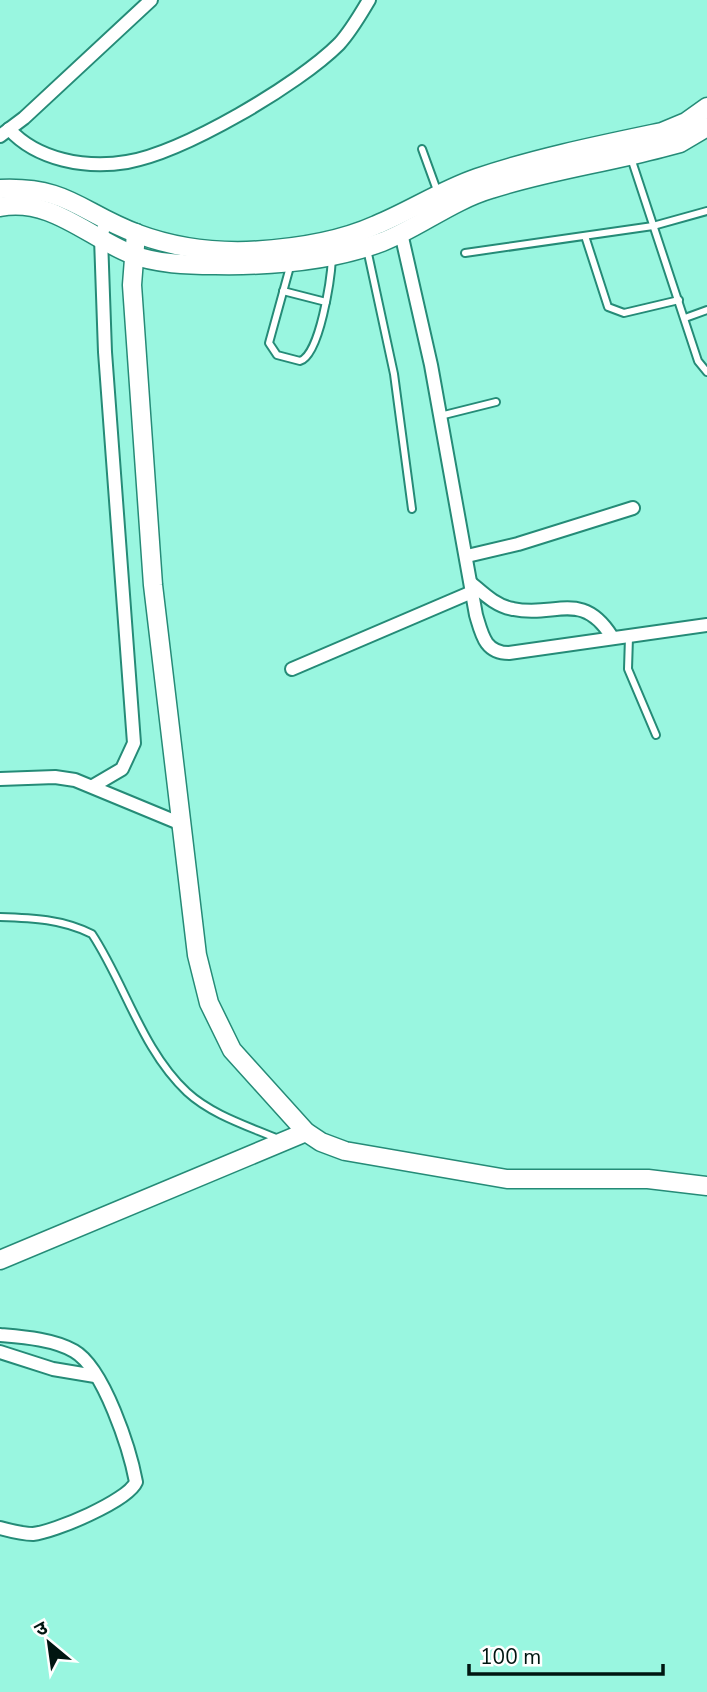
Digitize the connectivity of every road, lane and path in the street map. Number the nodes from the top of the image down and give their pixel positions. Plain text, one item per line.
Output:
1 (151, 0) edge
2 (369, 0) edge
3 (707, 107) edge
4 (707, 127) edge
5 (5, 132) edge
6 (628, 148) junction
7 (422, 149) dead end
8 (0, 189) edge
9 (439, 195) junction
10 (0, 207) edge
11 (707, 211) edge
12 (106, 219) junction
13 (653, 226) junction
14 (136, 233) junction
15 (401, 233) junction
16 (585, 236) junction
17 (101, 239) junction
18 (367, 246) junction
19 (312, 252) junction
20 (464, 253) dead end
21 (133, 255) junction
22 (332, 256) junction
23 (292, 262) junction
24 (283, 291) junction
25 (678, 300) junction
26 (326, 302) junction
27 (707, 310) edge
28 (685, 318) junction
29 (707, 372) edge
30 (496, 402) dead end
31 (440, 416) junction
32 (632, 508) dead end
33 (412, 509) dead end
34 (467, 556) junction
35 (472, 588) junction
36 (707, 625) edge
37 (629, 635) junction
38 (612, 637) junction
39 (292, 669) dead end
40 (656, 734) dead end
41 (0, 779) edge
42 (93, 786) junction
43 (179, 823) junction
44 (0, 917) edge
45 (306, 1132) junction
46 (284, 1142) junction
47 (707, 1186) edge
48 (0, 1260) edge
49 (0, 1335) edge
50 (0, 1352) edge
51 (94, 1376) junction
52 (0, 1528) edge

1 - 5 street
2 - 5 street
3 - 6 street
4 - 6 street
6 - 9 street
6 - 13 lane
6 - 15 street
7 - 9 lane
8 - 12 street
9 - 19 street
10 - 17 street
11 - 13 lane
12 - 14 street
12 - 17 street
13 - 16 lane
13 - 25 lane
14 - 19 street
14 - 21 street
15 - 18 street
15 - 31 street
16 - 20 lane
16 - 25 lane
17 - 21 street
17 - 42 street
18 - 22 street
18 - 33 lane
19 - 22 street
19 - 23 street
21 - 23 street
21 - 43 street
22 - 26 lane
23 - 24 lane
24 - 26 lane
24 - 26 lane
25 - 28 lane
27 - 28 lane
28 - 29 lane
30 - 31 lane
31 - 34 street
32 - 34 street
34 - 35 street
35 - 38 street
35 - 38 street
35 - 39 street
36 - 37 street
37 - 38 street
37 - 40 lane
41 - 42 street
42 - 43 street
43 - 45 street
44 - 46 lane
45 - 46 street
45 - 47 street
46 - 48 street
49 - 51 street
50 - 51 street
51 - 52 street

